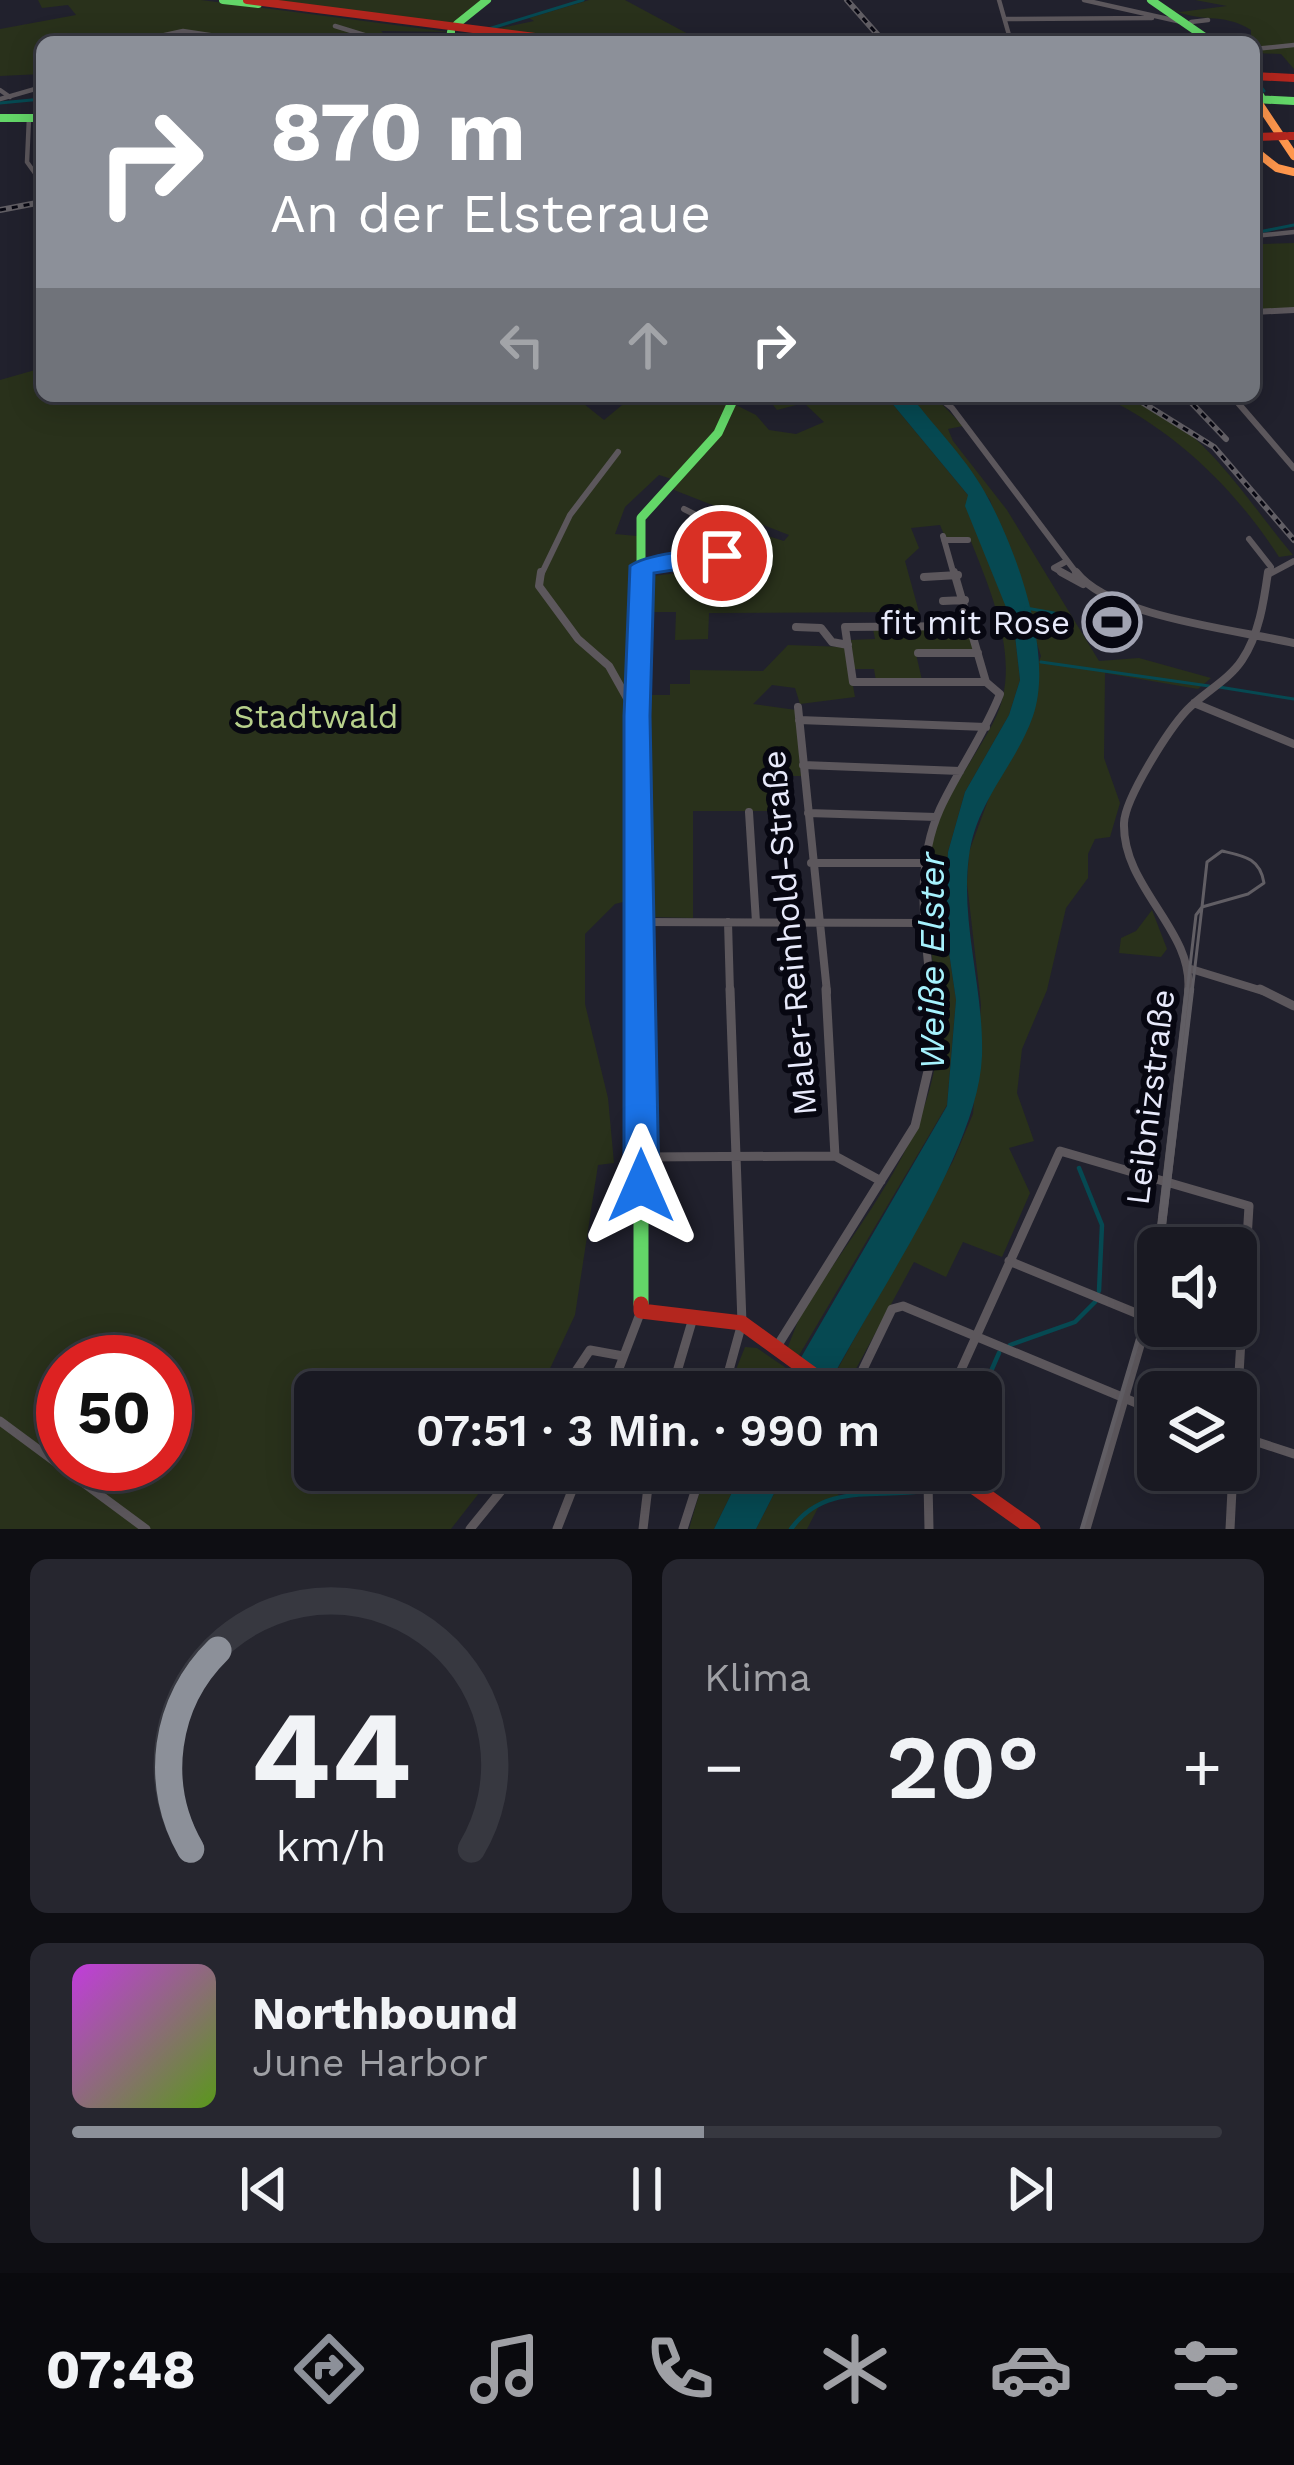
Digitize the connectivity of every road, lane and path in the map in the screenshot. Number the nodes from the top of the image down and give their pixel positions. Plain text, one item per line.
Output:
1 (224, 0) edge
2 (248, 0) edge
3 (487, 0) edge
4 (1000, 0) edge
5 (1084, 0) edge
6 (1151, 0) edge
7 (1152, 18) junction
8 (1005, 19) junction
9 (1208, 20) dead end
10 (397, 21) junction
11 (1189, 22) junction
12 (335, 26) dead end
13 (452, 34) edge
14 (160, 36) edge
15 (216, 36) edge
16 (368, 36) edge
17 (515, 36) edge
18 (1010, 36) edge
19 (1206, 36) edge
20 (1294, 45) edge
21 (1260, 48) edge
22 (1294, 78) edge
23 (0, 90) edge
24 (36, 90) edge
25 (1260, 92) edge
26 (10, 97) junction
27 (1294, 103) edge
28 (1, 109) edge
29 (35, 118) edge
30 (1260, 136) edge
31 (1290, 138) edge
32 (36, 143) edge
33 (31, 144) junction
34 (1260, 154) edge
35 (1294, 156) edge
36 (1294, 172) edge
37 (36, 175) edge
38 (1290, 231) edge
39 (1260, 235) edge
40 (1294, 310) edge
41 (1260, 312) edge
42 (732, 402) edge
43 (945, 402) edge
44 (1237, 402) edge
45 (618, 452) dead end
46 (1293, 465) edge
47 (684, 508) dead end
48 (690, 523) junction
49 (733, 531) dead end
50 (1249, 539) dead end
51 (968, 540) dead end
52 (683, 556) junction
53 (722, 556) dead end
54 (1294, 561) edge
55 (642, 566) junction
56 (1271, 567) junction
57 (958, 575) junction
58 (923, 577) dead end
59 (965, 600) junction
60 (943, 601) dead end
61 (971, 626) junction
62 (796, 627) dead end
63 (1253, 634) junction
64 (1294, 643) edge
65 (848, 645) junction
66 (977, 652) junction
67 (918, 653) dead end
68 (986, 682) junction
69 (1194, 704) junction
70 (798, 707) dead end
71 (637, 716) junction
72 (799, 720) junction
73 (986, 727) junction
74 (1294, 744) edge
75 (803, 765) junction
76 (960, 771) junction
77 (749, 812) dead end
78 (808, 813) junction
79 (936, 818) junction
80 (811, 863) junction
81 (925, 863) junction
82 (640, 922) junction
83 (728, 922) junction
84 (756, 922) junction
85 (819, 922) junction
86 (926, 923) junction
87 (1191, 969) junction
88 (1294, 1006) edge
89 (739, 1156) junction
90 (835, 1156) junction
91 (641, 1157) junction
92 (880, 1181) junction
93 (1167, 1182) junction
94 (1161, 1227) edge
95 (1009, 1261) junction
96 (640, 1311) junction
97 (1137, 1313) edge
98 (694, 1316) junction
99 (742, 1323) junction
100 (975, 1338) junction
101 (1140, 1347) edge
102 (779, 1352) junction
103 (623, 1356) junction
104 (576, 1371) edge
105 (618, 1371) edge
106 (677, 1371) edge
107 (729, 1371) edge
108 (807, 1371) edge
109 (862, 1371) edge
110 (960, 1371) edge
111 (1239, 1371) edge
112 (1124, 1401) junction
113 (1137, 1405) edge
114 (0, 1421) edge
115 (1257, 1443) edge
116 (1294, 1454) edge
117 (501, 1491) edge
118 (572, 1491) edge
119 (648, 1491) edge
120 (695, 1491) edge
121 (928, 1491) edge
122 (977, 1491) edge
123 (1232, 1491) edge
124 (1020, 1524) edge
125 (146, 1529) edge
126 (470, 1529) edge
127 (557, 1529) edge
128 (643, 1529) edge
129 (683, 1529) edge
130 (929, 1529) edge
131 (1034, 1529) edge
132 (1086, 1529) edge
133 (1230, 1529) edge

1 - 10 main road
2 - 10 main road
3 - 13 main road
4 - 8 street
5 - 7 street
6 - 11 main road
7 - 8 street
7 - 11 street
8 - 18 street
9 - 11 street
10 - 17 main road
11 - 19 main road
12 - 16 street
14 - 15 street
20 - 21 street
22 - 25 main road
23 - 26 street
24 - 26 street
25 - 27 main road
25 - 31 main road
26 - 28 street
28 - 29 main road
29 - 33 street
30 - 31 main road
31 - 35 main road
32 - 33 street
33 - 37 street
34 - 36 main road
38 - 39 street
40 - 41 street
42 - 55 main road
43 - 63 street
44 - 46 street
45 - 71 street
47 - 48 street
48 - 49 street
48 - 52 street
50 - 56 street
51 - 57 street
52 - 53 street
52 - 55 street
54 - 56 street
55 - 71 main road
56 - 63 street, Leibnizstraße
57 - 58 street
57 - 59 street
59 - 60 street
59 - 61 street
61 - 65 street
61 - 66 street
62 - 65 street
63 - 64 street
63 - 69 street, Leibnizstraße
65 - 68 street
66 - 67 street
66 - 68 street
68 - 73 street
69 - 74 street
69 - 87 street, Leibnizstraße
70 - 72 street, Maler-Reinhold-Straße
71 - 82 main road
72 - 73 street
72 - 75 street, Maler-Reinhold-Straße
73 - 76 street
75 - 76 street
75 - 78 street, Maler-Reinhold-Straße
76 - 79 street
77 - 84 street
78 - 79 street
78 - 80 street, Maler-Reinhold-Straße
79 - 81 street
80 - 81 street
80 - 85 street, Maler-Reinhold-Straße
81 - 86 street
82 - 83 street
82 - 91 main road
83 - 84 street
83 - 89 street
84 - 85 street
85 - 86 street
85 - 90 street, Maler-Reinhold-Straße
86 - 92 street
87 - 88 street
87 - 93 street, Leibnizstraße
89 - 90 street
89 - 91 street
89 - 99 street
90 - 92 street
91 - 96 main road
92 - 102 street
93 - 94 street, Leibnizstraße
93 - 95 street
93 - 111 street
95 - 97 street
95 - 100 street
96 - 98 main road
96 - 103 street
98 - 99 main road
98 - 106 street
99 - 102 main road
99 - 107 street
100 - 109 street
100 - 110 street
100 - 112 street
101 - 112 street, Leibnizstraße
102 - 108 main road
103 - 104 street
103 - 105 street
112 - 113 street
112 - 132 street, Leibnizstraße
114 - 125 street
115 - 116 street
117 - 126 street
118 - 127 street
119 - 128 street
120 - 129 street
121 - 130 street
122 - 124 main road
123 - 133 street
124 - 131 main road

